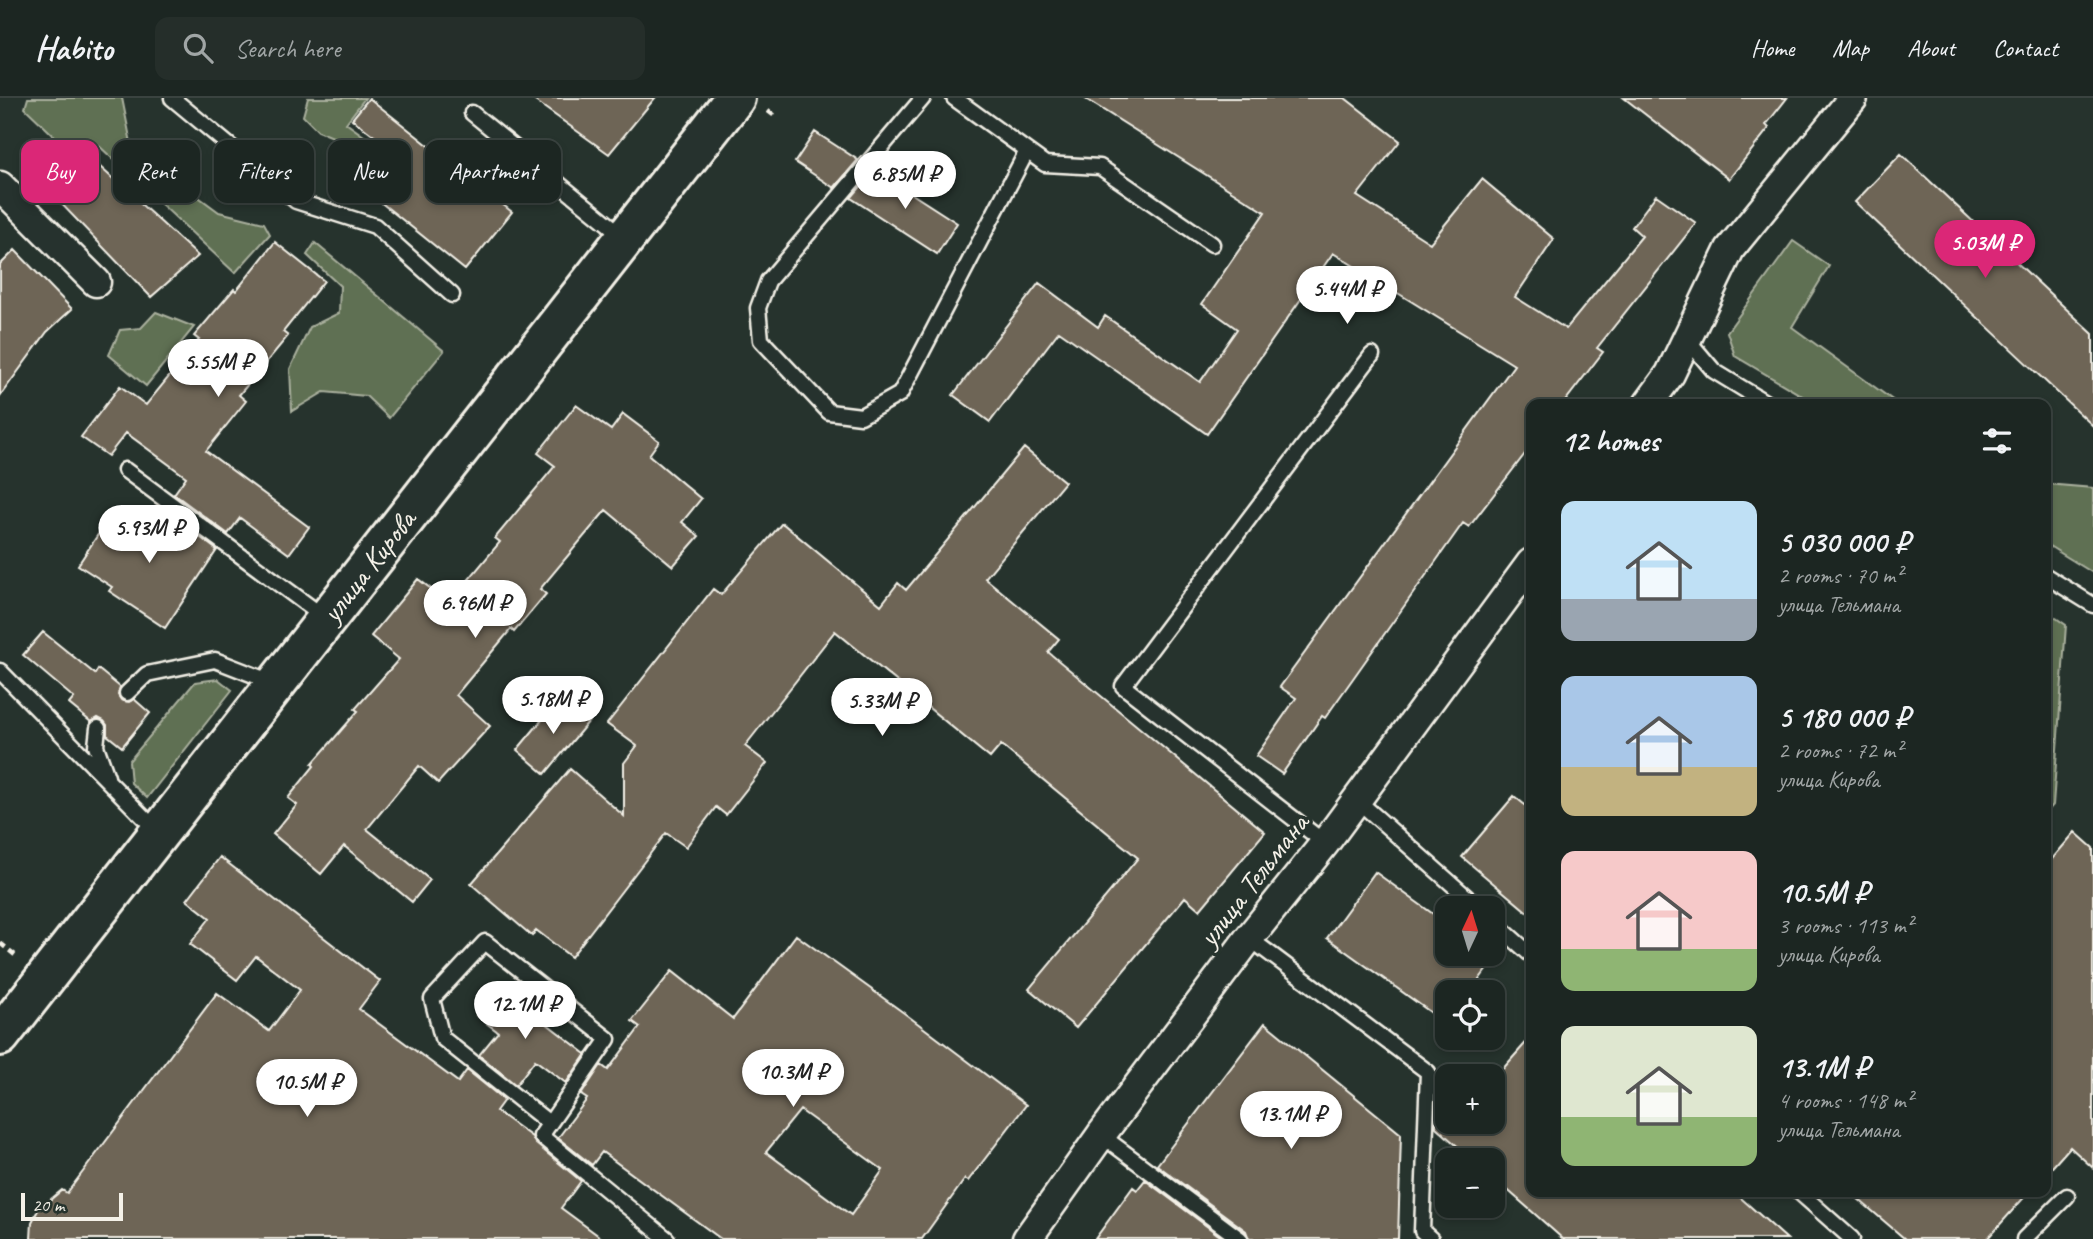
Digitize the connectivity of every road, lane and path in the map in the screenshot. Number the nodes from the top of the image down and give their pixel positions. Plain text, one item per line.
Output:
1 (172, 98) edge
2 (735, 98) edge
3 (923, 98) edge
4 (954, 98) edge
5 (1853, 98) edge
6 (472, 113) dead end
7 (1027, 151) junction
8 (0, 186) edge
9 (624, 237) junction
10 (1212, 244) dead end
11 (96, 282) dead end
12 (452, 295) dead end
13 (1687, 339) junction
14 (1372, 355) dead end
15 (1652, 399) edge
16 (1761, 399) edge
17 (125, 470) dead end
18 (1526, 570) edge
19 (2051, 579) edge
20 (2093, 605) edge
21 (326, 619) junction
22 (0, 671) edge
23 (275, 684) junction
24 (127, 694) dead end
25 (99, 728) dead end
26 (109, 782) junction
27 (1357, 800) junction
28 (158, 832) junction
29 (1325, 843) junction
30 (1465, 896) edge
31 (1505, 931) edge
32 (1249, 938) junction
33 (0, 943) edge
34 (1526, 950) edge
35 (15, 955) dead end
36 (0, 1035) edge
37 (549, 1123) junction
38 (1101, 1135) junction
39 (2067, 1196) dead end
40 (1805, 1197) edge
41 (667, 1239) edge
42 (1027, 1239) edge
43 (1240, 1239) edge
44 (1432, 1239) edge
45 (1852, 1239) edge
46 (2024, 1239) edge

1 - 12 lane
2 - 9 main road, улица Кирова
3 - 7 lane
4 - 7 lane
5 - 13 street
6 - 9 lane
7 - 10 lane
8 - 11 street
9 - 21 main road, улица Кирова
13 - 15 street
13 - 16 lane
14 - 29 lane
17 - 21 lane
18 - 27 street, улица Тельмана
19 - 20 lane
21 - 23 main road, улица Кирова
22 - 26 lane
23 - 24 lane
23 - 28 main road, улица Кирова
25 - 26 lane
26 - 28 lane
27 - 29 street, улица Тельмана
27 - 30 lane
28 - 36 main road, улица Кирова
29 - 32 street, улица Тельмана
31 - 34 lane
32 - 38 street, улица Тельмана
32 - 44 lane
33 - 35 path
37 - 37 lane
37 - 41 lane
38 - 42 street, улица Тельмана
38 - 43 lane
39 - 46 lane
40 - 45 lane

